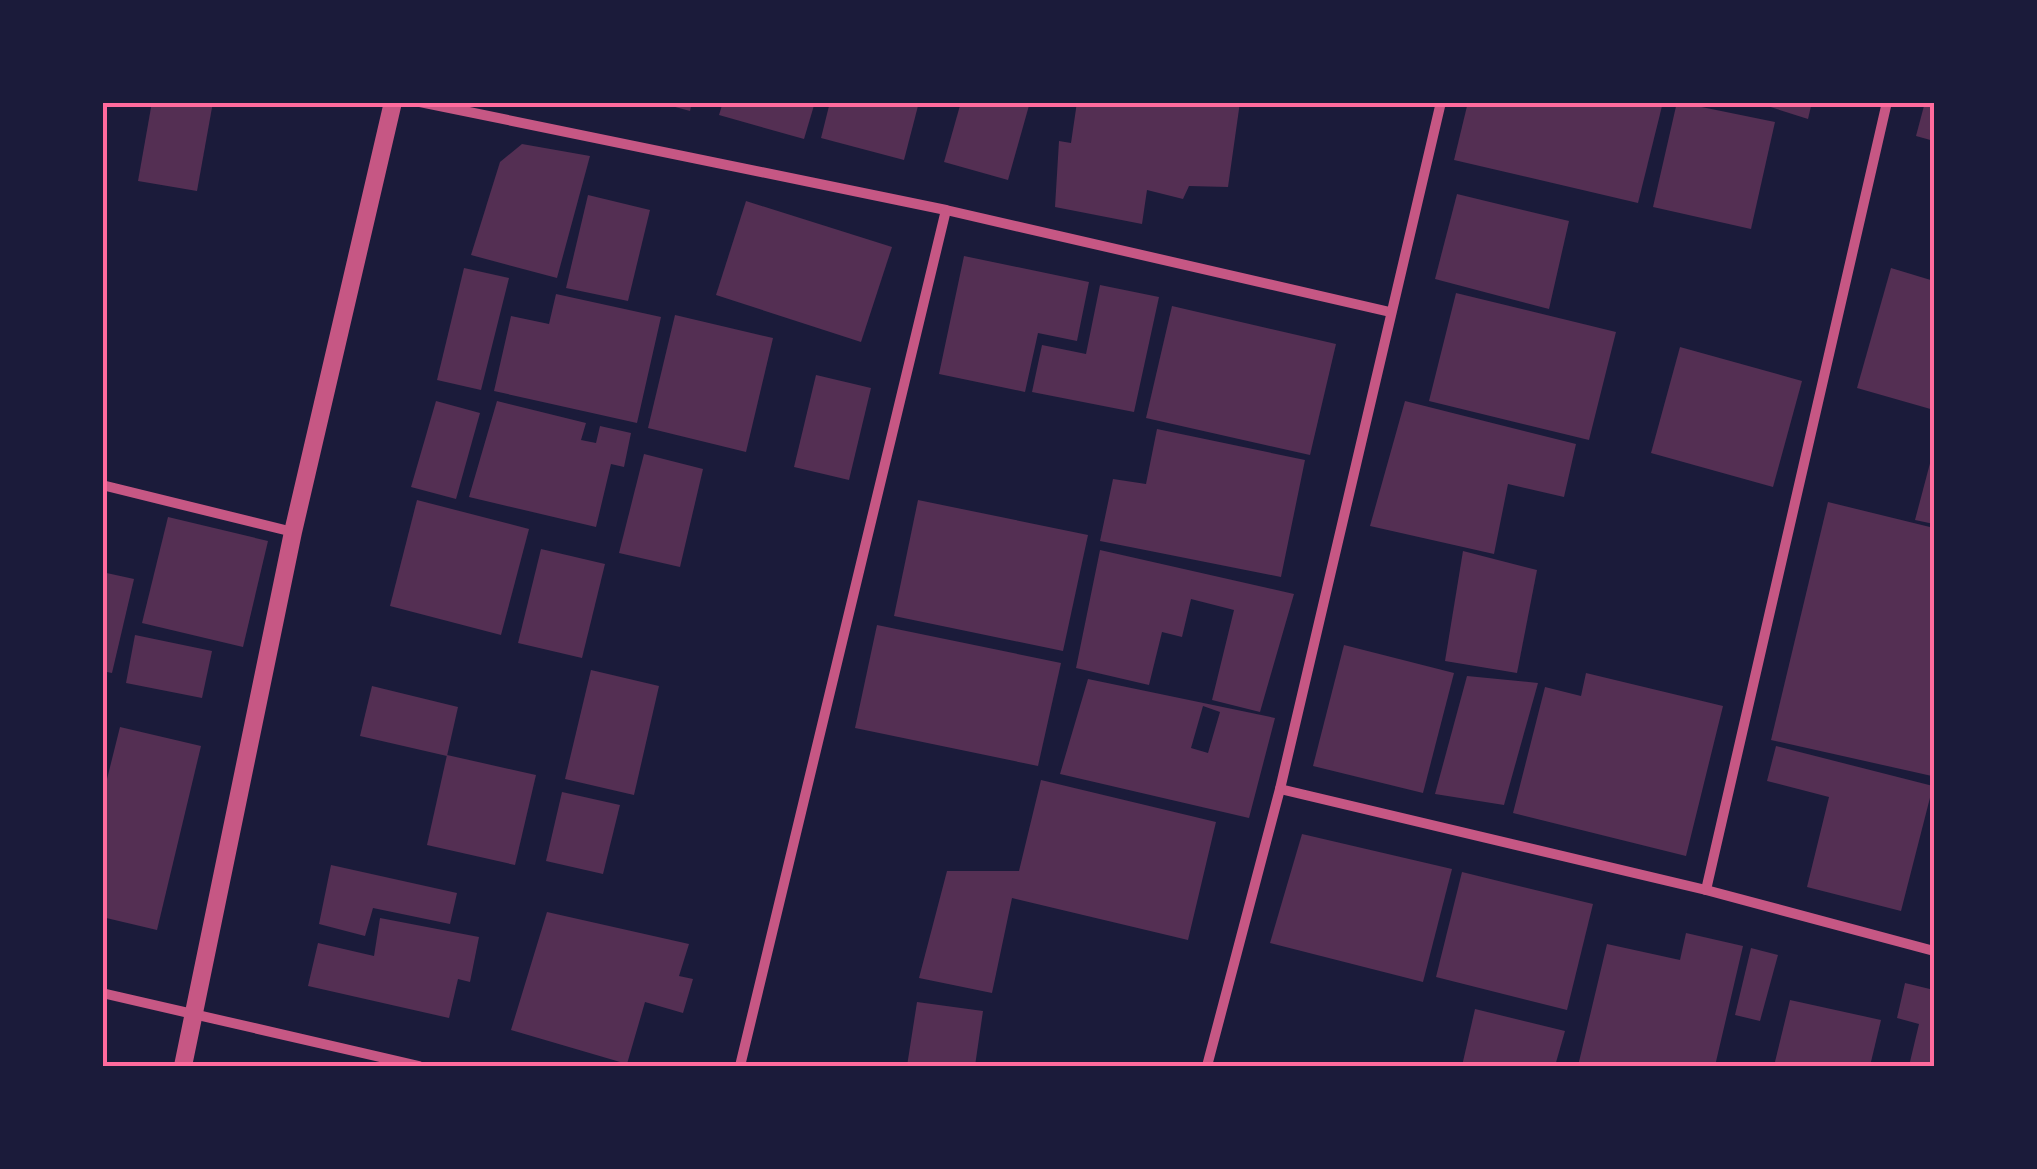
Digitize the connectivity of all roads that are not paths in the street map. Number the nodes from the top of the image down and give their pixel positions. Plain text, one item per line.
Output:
1 (392, 102) edge
2 (420, 102) edge
3 (1441, 102) edge
4 (1887, 102) edge
5 (946, 210) junction
6 (1390, 312) junction
7 (102, 485) edge
8 (293, 532) junction
9 (1280, 789) junction
10 (1706, 890) junction
11 (1934, 951) edge
12 (102, 992) edge
13 (195, 1015) junction
14 (183, 1066) edge
15 (419, 1066) edge
16 (740, 1066) edge
17 (1207, 1066) edge

1 - 8 street
2 - 5 street
3 - 6 street
4 - 10 street
5 - 6 street
5 - 16 street
6 - 9 street
7 - 8 street
8 - 13 street
9 - 10 street
9 - 17 street
10 - 11 street
12 - 13 street
13 - 14 street
13 - 15 street

